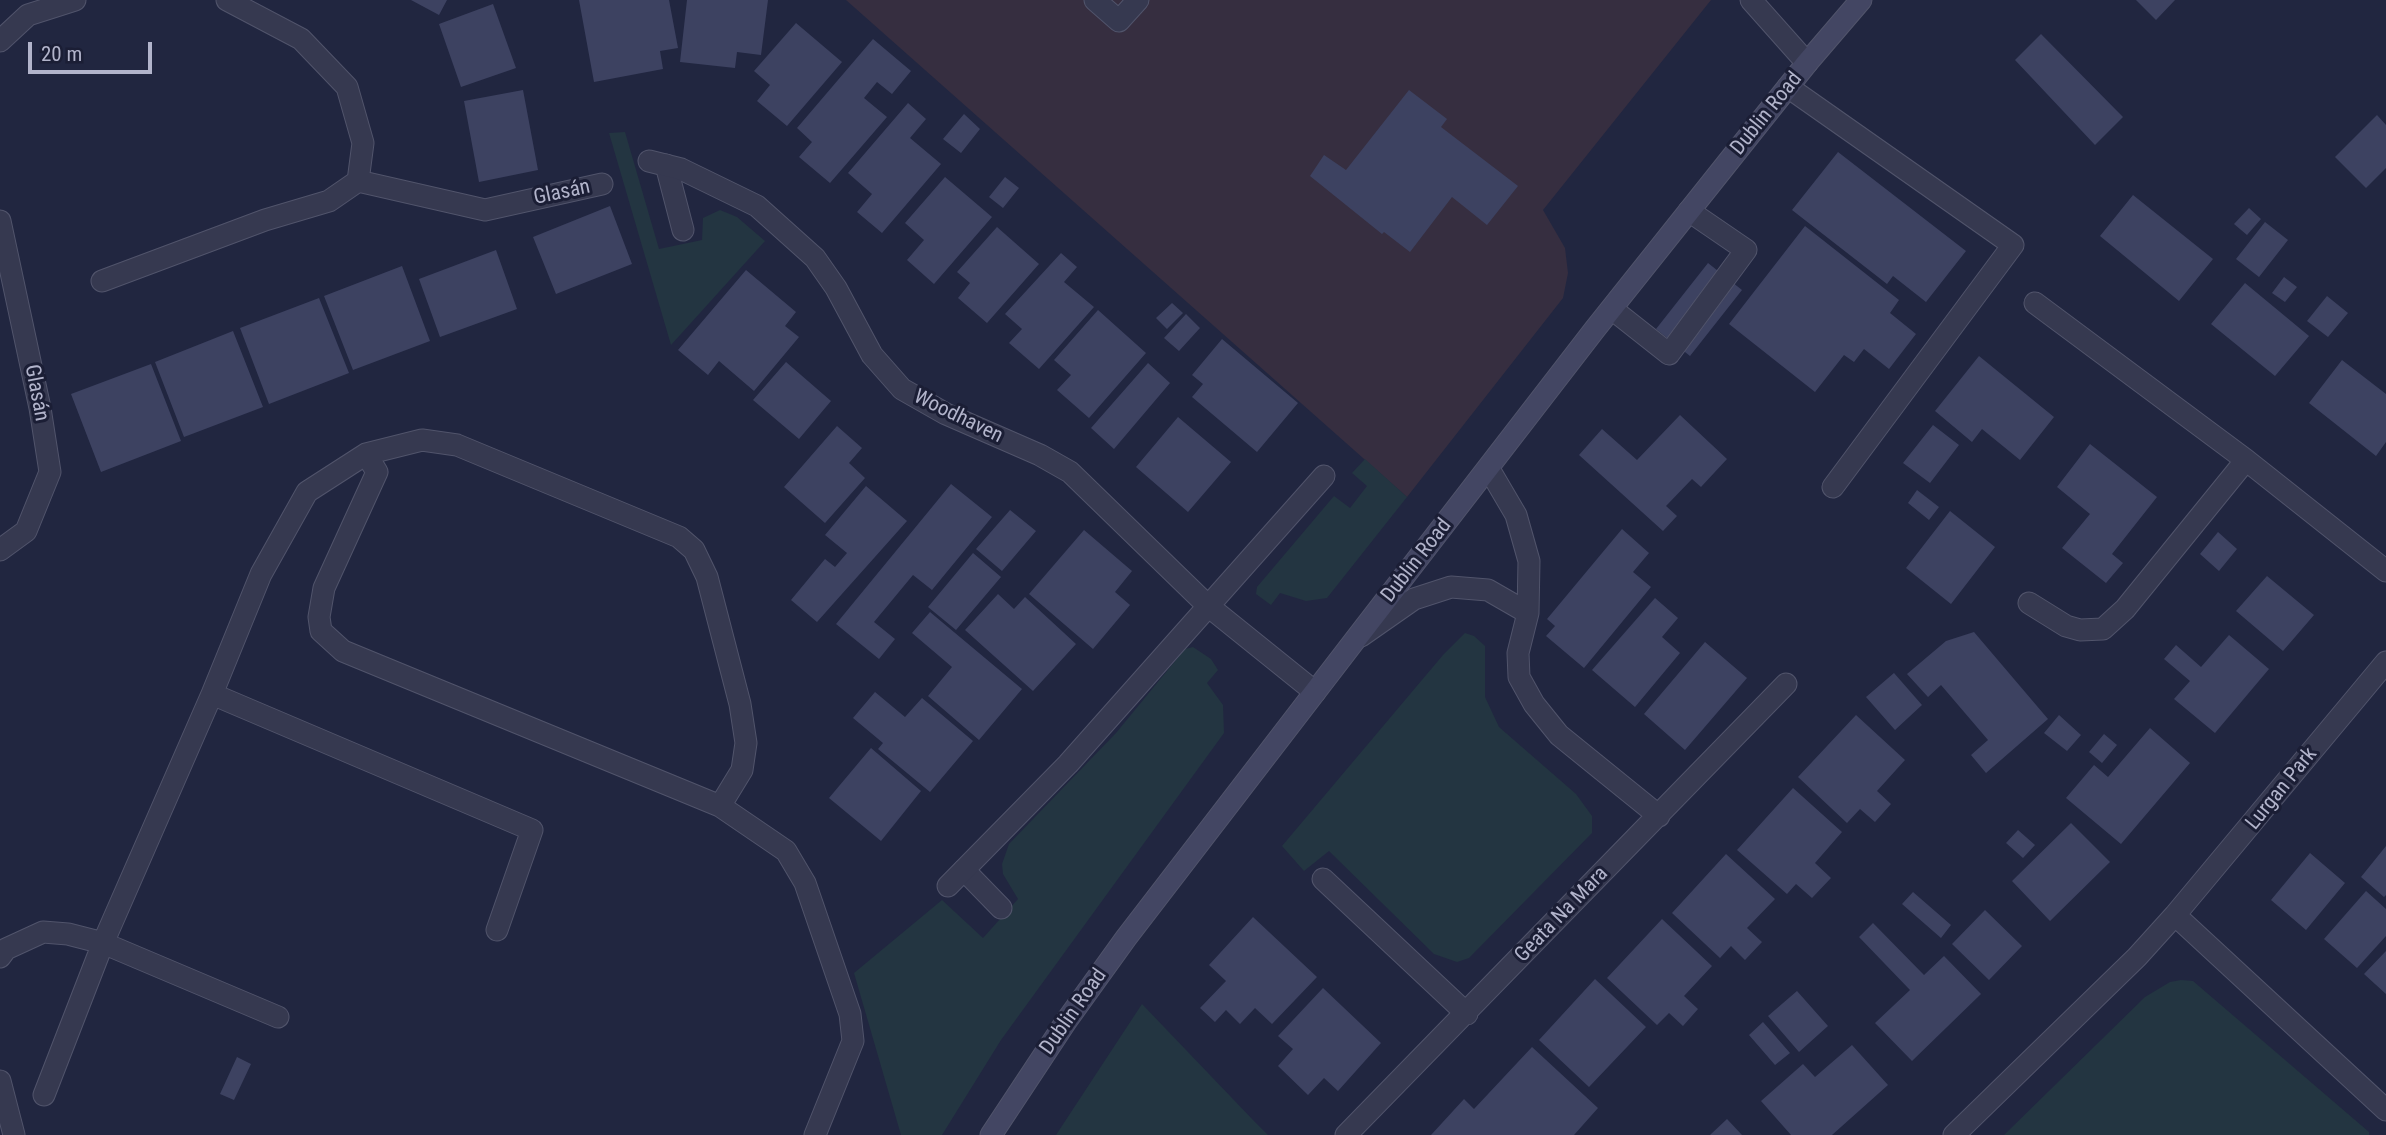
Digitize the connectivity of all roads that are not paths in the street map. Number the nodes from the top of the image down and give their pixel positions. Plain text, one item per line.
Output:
1 (75, 0) edge
2 (227, 0) edge
3 (1095, 0) edge
4 (1138, 0) edge
5 (1751, 0) edge
6 (1861, 0) edge
7 (0, 41) edge
8 (1808, 63) junction
9 (1788, 87) junction
10 (358, 181) junction
11 (602, 184) dead end
12 (1689, 211) junction
13 (0, 221) edge
14 (683, 230) dead end
15 (102, 282) dead end
16 (2035, 303) dead end
17 (1612, 309) junction
18 (366, 454) junction
19 (2246, 460) junction
20 (1489, 469) junction
21 (1324, 476) dead end
22 (1833, 487) dead end
23 (0, 550) edge
24 (2386, 571) edge
25 (2029, 603) dead end
26 (1207, 605) junction
27 (1528, 613) junction
28 (1355, 640) junction
29 (2386, 662) edge
30 (1786, 684) dead end
31 (1315, 692) junction
32 (212, 694) junction
33 (720, 806) junction
34 (1659, 816) junction
35 (964, 870) junction
36 (1323, 879) dead end
37 (948, 886) dead end
38 (1001, 908) dead end
39 (2175, 915) junction
40 (497, 930) dead end
41 (103, 943) junction
42 (0, 957) edge
43 (1467, 1014) junction
44 (278, 1017) dead end
45 (0, 1081) edge
46 (44, 1095) dead end
47 (2386, 1110) edge
48 (14, 1135) edge
49 (815, 1135) edge
50 (992, 1135) edge
51 (1346, 1135) edge
52 (1954, 1135) edge

1 - 7 street
2 - 10 street
3 - 4 street
5 - 8 street
6 - 8 main road, Dublin Road
8 - 9 main road, Dublin Road
9 - 12 main road, Dublin Road
9 - 22 street
10 - 11 street, Glasán
10 - 15 street
12 - 17 main road, Dublin Road
12 - 17 street
13 - 23 street, Glasán
14 - 26 street, Woodhaven
16 - 19 street
17 - 20 main road, Dublin Road
18 - 32 street
18 - 33 street
18 - 33 street
19 - 24 street
19 - 25 street
20 - 27 street
20 - 28 main road, Dublin Road
21 - 26 street
26 - 31 street, Woodhaven
26 - 35 street
27 - 28 street
27 - 34 street
28 - 31 main road, Dublin Road
29 - 39 street, Lurgan Park
30 - 34 street, Geata Na Mara
31 - 50 main road, Dublin Road
32 - 40 street
32 - 41 street
33 - 49 street
34 - 43 street, Geata Na Mara
35 - 37 street
35 - 38 street
36 - 43 street
39 - 47 street
39 - 52 street, Lurgan Park
41 - 42 street
41 - 44 street
41 - 46 street
43 - 51 street, Geata Na Mara
45 - 48 street

